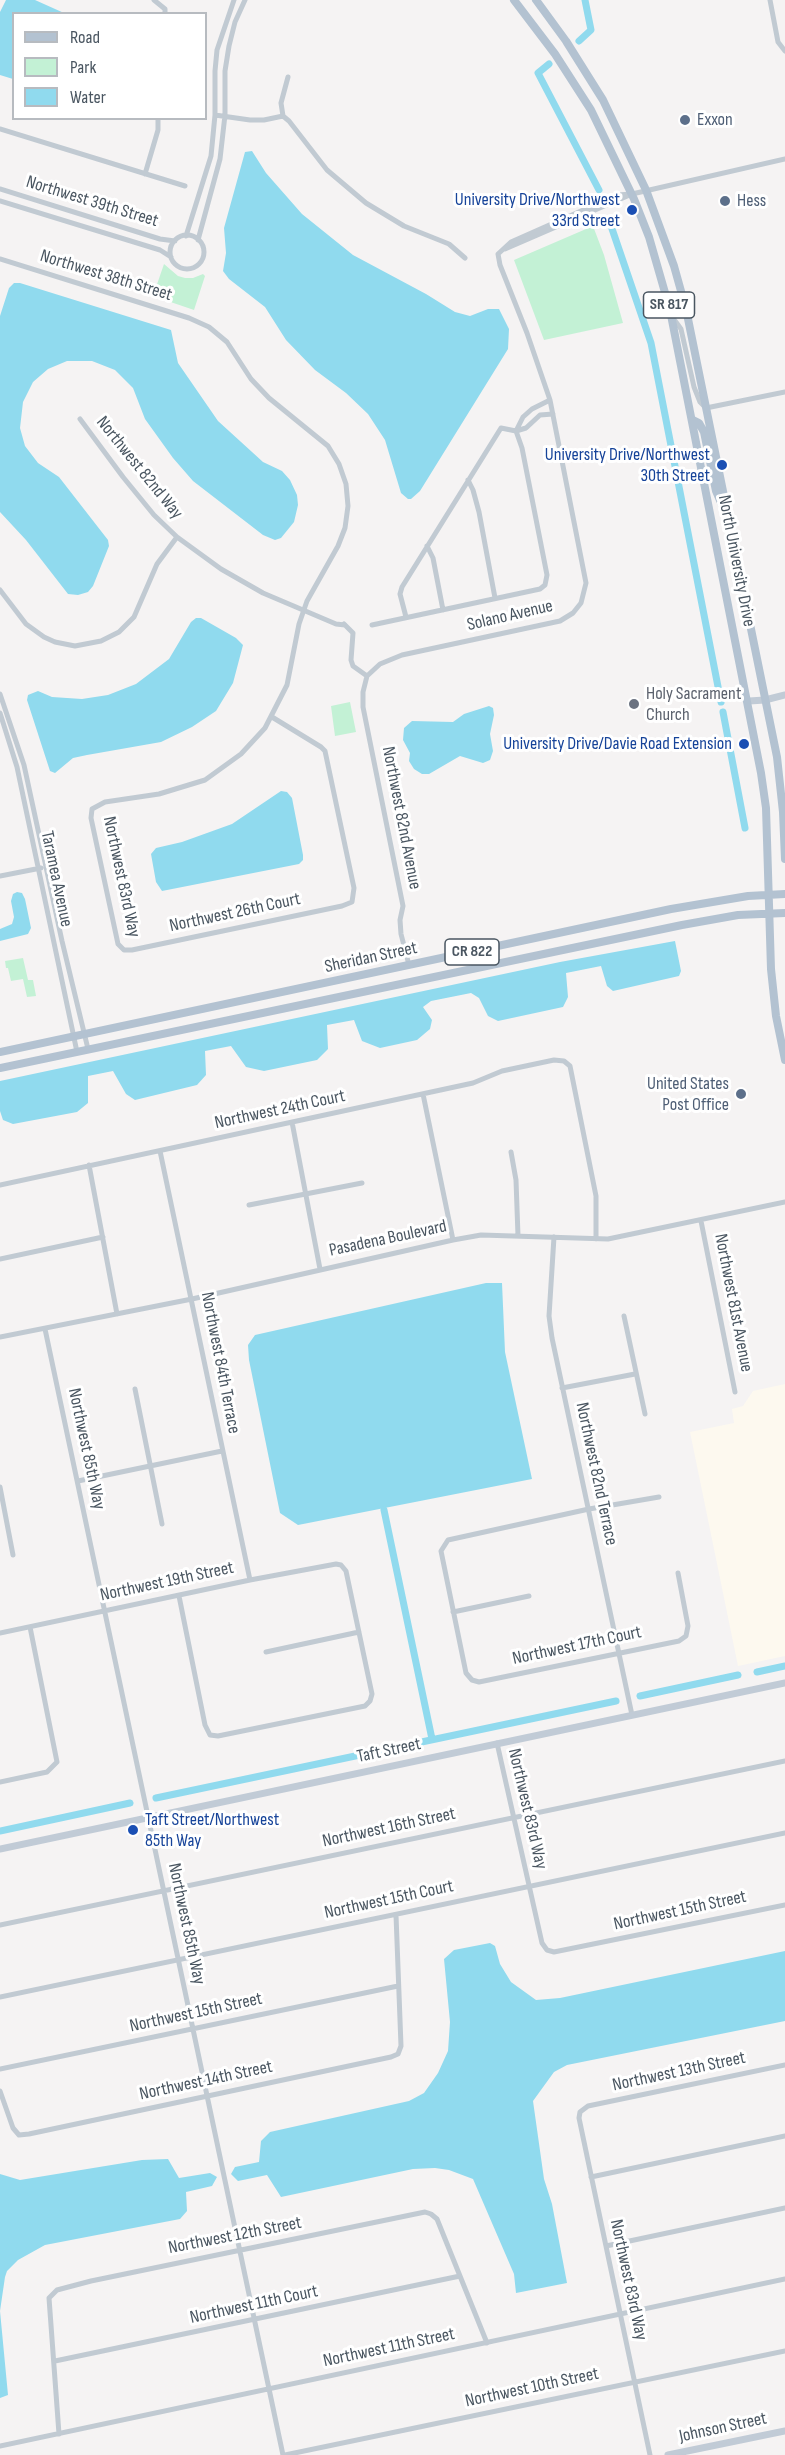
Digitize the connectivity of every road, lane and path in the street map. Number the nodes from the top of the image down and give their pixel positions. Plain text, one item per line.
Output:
1 (154, 0) edge
2 (234, 0) edge
3 (245, 0) edge
4 (514, 0) edge
5 (536, 0) edge
6 (770, 0) edge
7 (165, 12) edge
8 (220, 40) junction
9 (230, 42) junction
10 (785, 51) edge
11 (288, 77) dead end
12 (215, 115) junction
13 (225, 115) junction
14 (282, 116) junction
15 (158, 120) edge
16 (0, 129) edge
17 (785, 159) edge
18 (145, 174) junction
19 (185, 186) dead end
20 (0, 189) edge
21 (646, 190) junction
22 (632, 194) junction
23 (0, 201) edge
24 (186, 236) junction
25 (198, 240) junction
26 (175, 241) junction
27 (171, 256) junction
28 (465, 258) dead end
29 (0, 259) edge
30 (672, 317) junction
31 (785, 392) edge
32 (550, 400) junction
33 (706, 408) junction
34 (528, 412) junction
35 (553, 414) junction
36 (80, 419) dead end
37 (536, 419) junction
38 (693, 420) junction
39 (516, 431) junction
40 (468, 480) junction
41 (728, 515) junction
42 (177, 537) junction
43 (428, 546) junction
44 (0, 590) edge
45 (495, 598) junction
46 (443, 609) junction
47 (304, 610) junction
48 (406, 617) junction
49 (372, 625) dead end
50 (367, 676) junction
51 (0, 694) edge
52 (785, 695) edge
53 (765, 700) junction
54 (749, 701) junction
55 (0, 713) edge
56 (272, 717) junction
57 (785, 859) edge
58 (46, 867) junction
59 (39, 869) junction
60 (0, 876) edge
61 (785, 894) edge
62 (768, 895) junction
63 (785, 913) edge
64 (769, 914) junction
65 (124, 950) joint
66 (409, 965) junction
67 (84, 1034) junction
68 (73, 1037) junction
69 (88, 1049) junction
70 (0, 1052) edge
71 (77, 1052) junction
72 (785, 1060) edge
73 (0, 1068) edge
74 (423, 1094) junction
75 (292, 1122) junction
76 (160, 1151) junction
77 (511, 1152) dead end
78 (89, 1165) junction
79 (362, 1183) dead end
80 (0, 1185) edge
81 (306, 1195) junction
82 (785, 1202) edge
83 (249, 1205) dead end
84 (701, 1221) junction
85 (518, 1236) junction
86 (103, 1237) junction
87 (554, 1237) junction
88 (596, 1239) junction
89 (453, 1240) junction
90 (0, 1259) edge
91 (320, 1269) junction
92 (192, 1299) junction
93 (117, 1314) junction
94 (624, 1316) dead end
95 (45, 1329) junction
96 (0, 1337) edge
97 (635, 1374) junction
98 (562, 1388) junction
99 (135, 1389) dead end
100 (735, 1392) dead end
101 (645, 1414) dead end
102 (222, 1451) junction
103 (151, 1467) junction
104 (78, 1481) junction
105 (0, 1487) edge
106 (659, 1497) dead end
107 (589, 1509) junction
108 (162, 1524) dead end
109 (13, 1555) dead end
110 (678, 1573) dead end
111 (250, 1581) junction
112 (179, 1596) junction
113 (529, 1596) dead end
114 (103, 1611) junction
115 (453, 1612) junction
116 (30, 1627) junction
117 (359, 1632) junction
118 (0, 1633) edge
119 (266, 1652) dead end
120 (618, 1653) junction
121 (785, 1683) edge
122 (632, 1715) junction
123 (497, 1743) junction
124 (785, 1761) edge
125 (0, 1782) edge
126 (514, 1817) junction
127 (148, 1818) junction
128 (785, 1833) edge
129 (0, 1850) edge
130 (529, 1885) junction
131 (163, 1891) junction
132 (785, 1905) edge
133 (396, 1915) junction
134 (0, 1925) edge
135 (547, 1950) joint
136 (179, 1961) junction
137 (398, 1986) junction
138 (0, 1997) edge
139 (193, 2029) junction
140 (785, 2065) edge
141 (0, 2069) edge
142 (0, 2091) edge
143 (207, 2096) junction
144 (580, 2112) joint
145 (785, 2136) edge
146 (591, 2177) junction
147 (785, 2208) edge
148 (606, 2246) junction
149 (240, 2251) junction
150 (460, 2276) junction
151 (785, 2280) edge
152 (620, 2315) junction
153 (254, 2320) junction
154 (487, 2343) junction
155 (785, 2351) edge
156 (55, 2361) junction
157 (635, 2382) junction
158 (270, 2388) junction
159 (785, 2431) edge
160 (59, 2434) junction
161 (0, 2446) edge
162 (284, 2455) edge
163 (650, 2455) edge
164 (668, 2455) edge

1 - 7 street
2 - 8 street
3 - 9 street
4 - 22 main road, North University Drive / SR 817
5 - 21 main road, North University Drive / SR 817
6 - 10 street
8 - 9 street
8 - 12 street
9 - 13 street
11 - 14 street
12 - 13 street
12 - 24 street
13 - 14 street
13 - 25 street
14 - 28 street
15 - 18 street
16 - 18 street
17 - 21 street, Solano Avenue
18 - 19 street
20 - 26 street, Northwest 39th Street
21 - 22 street, Solano Avenue
21 - 33 main road, North University Drive / SR 817
22 - 30 main road, North University Drive / SR 817
22 - 32 street, Solano Avenue
23 - 27 street, Northwest 39th Street
24 - 25 street
24 - 26 street
25 - 27 street
26 - 27 street
29 - 47 street, Northwest 38th Street
30 - 33 street
30 - 38 main road, North University Drive / SR 817
31 - 33 street
32 - 34 street
32 - 35 street, Solano Avenue
33 - 41 main road, North University Drive / SR 817
34 - 37 street
34 - 39 street
35 - 37 street
35 - 50 street, Solano Avenue
36 - 42 street, Northwest 82nd Way
37 - 39 street
38 - 41 main road
38 - 54 main road, North University Drive / SR 817
39 - 40 street
39 - 45 street
40 - 43 street
40 - 45 street
41 - 53 main road, North University Drive / SR 817
42 - 44 street
42 - 47 street, Northwest 82nd Way
43 - 46 street
43 - 48 street
45 - 46 street
46 - 48 street
47 - 50 street, Northwest 82nd Way
47 - 56 street
48 - 49 street
50 - 66 street, Northwest 82nd Avenue
51 - 58 street, Taramea Avenue
52 - 53 street
53 - 54 street
53 - 57 main road, North University Drive / SR 817
54 - 62 main road, North University Drive / SR 817
55 - 59 street, Taramea Avenue
56 - 65 street, Northwest 83rd Way
56 - 65 street, Northwest 26th Court
58 - 59 street
58 - 67 street, Taramea Avenue
59 - 60 street
59 - 68 street, Taramea Avenue
61 - 62 main road, Sheridan Street / CR 822
62 - 64 main road, North University Drive / SR 817
62 - 66 main road, Sheridan Street / CR 822
63 - 64 main road, Sheridan Street / CR 822
64 - 69 main road, Sheridan Street / CR 822
64 - 72 main road, North University Drive / SR 817
66 - 67 main road, Sheridan Street / CR 822
67 - 68 main road, Sheridan Street / CR 822
67 - 69 street, Taramea Avenue
68 - 70 main road, Sheridan Street / CR 822
68 - 71 street, Taramea Avenue
69 - 71 main road, Sheridan Street / CR 822
71 - 73 main road, Sheridan Street / CR 822
74 - 75 street, Northwest 24th Court
74 - 88 street, Northwest 24th Court
74 - 89 street
75 - 76 street, Northwest 24th Court
75 - 81 street
76 - 78 street, Northwest 24th Court
76 - 92 street, Northwest 84th Terrace
77 - 85 street
78 - 80 street, Northwest 24th Court
78 - 86 street
79 - 81 street
81 - 83 street
81 - 91 street
82 - 84 street, Pasadena Boulevard
84 - 88 street, Pasadena Boulevard
84 - 100 street, Northwest 81st Avenue
85 - 87 street, Pasadena Boulevard
85 - 89 street, Pasadena Boulevard
86 - 90 street
86 - 93 street
87 - 88 street, Pasadena Boulevard
87 - 98 street, Northwest 82nd Terrace
89 - 91 street, Pasadena Boulevard
91 - 92 street, Pasadena Boulevard
92 - 93 street, Pasadena Boulevard
92 - 102 street, Northwest 84th Terrace
93 - 95 street, Pasadena Boulevard
94 - 97 street
95 - 96 street, Pasadena Boulevard
95 - 104 street, Northwest 85th Way
97 - 98 street
97 - 101 street
98 - 107 street, Northwest 82nd Terrace
99 - 103 street
102 - 103 street
102 - 111 street, Northwest 84th Terrace
103 - 104 street
103 - 108 street
104 - 114 street, Northwest 85th Way
105 - 109 street
106 - 107 street
107 - 115 street
107 - 120 street, Northwest 82nd Terrace
110 - 120 street, Northwest 17th Court
111 - 112 street, Northwest 19th Street
111 - 117 street, Northwest 19th Street
112 - 114 street, Northwest 19th Street
112 - 117 street
113 - 115 street
114 - 116 street, Northwest 19th Street
114 - 127 street, Northwest 85th Way
115 - 120 street, Northwest 17th Court
116 - 118 street, Northwest 19th Street
116 - 125 street
117 - 119 street
120 - 122 street, Northwest 82nd Terrace
121 - 122 street, Taft Street
122 - 123 street, Taft Street
123 - 126 street, Northwest 83rd Way
123 - 127 street, Taft Street
124 - 126 street, Northwest 16th Street
126 - 130 street, Northwest 83rd Way
126 - 131 street, Northwest 16th Street
127 - 129 street, Taft Street
127 - 131 street, Northwest 85th Way
128 - 130 street, Northwest 15th Court
130 - 133 street, Northwest 15th Court
130 - 135 street, Northwest 83rd Way
131 - 134 street, Northwest 16th Street
131 - 136 street, Northwest 85th Way
132 - 135 street, Northwest 15th Street
133 - 136 street, Northwest 15th Court
133 - 137 street
136 - 138 street, Northwest 15th Court
136 - 139 street, Northwest 85th Way
137 - 139 street, Northwest 15th Street
137 - 143 street, Northwest 14th Street
139 - 141 street, Northwest 15th Street
139 - 143 street, Northwest 85th Way
140 - 144 street, Northwest 13th Street
142 - 143 street, Northwest 14th Street
143 - 149 street, Northwest 85th Way
144 - 146 street, Northwest 83rd Way
145 - 146 street
146 - 148 street, Northwest 83rd Way
147 - 148 street
148 - 152 street, Northwest 83rd Way
149 - 150 street, Northwest 12th Street
149 - 153 street, Northwest 85th Way
149 - 156 street, Northwest 12th Street
150 - 153 street, Northwest 11th Court
150 - 154 street
151 - 152 street, Northwest 11th Street
152 - 154 street, Northwest 11th Street
152 - 157 street, Northwest 83rd Way
153 - 156 street, Northwest 11th Court
153 - 158 street, Northwest 85th Way
154 - 158 street, Northwest 11th Street
155 - 157 street, Northwest 10th Street
156 - 160 street
157 - 162 street, Northwest 10th Street
157 - 163 street, Northwest 83rd Way
158 - 160 street, Northwest 11th Street
158 - 162 street, Northwest 85th Way
159 - 164 street, Johnson Street
160 - 161 street, Northwest 11th Street

